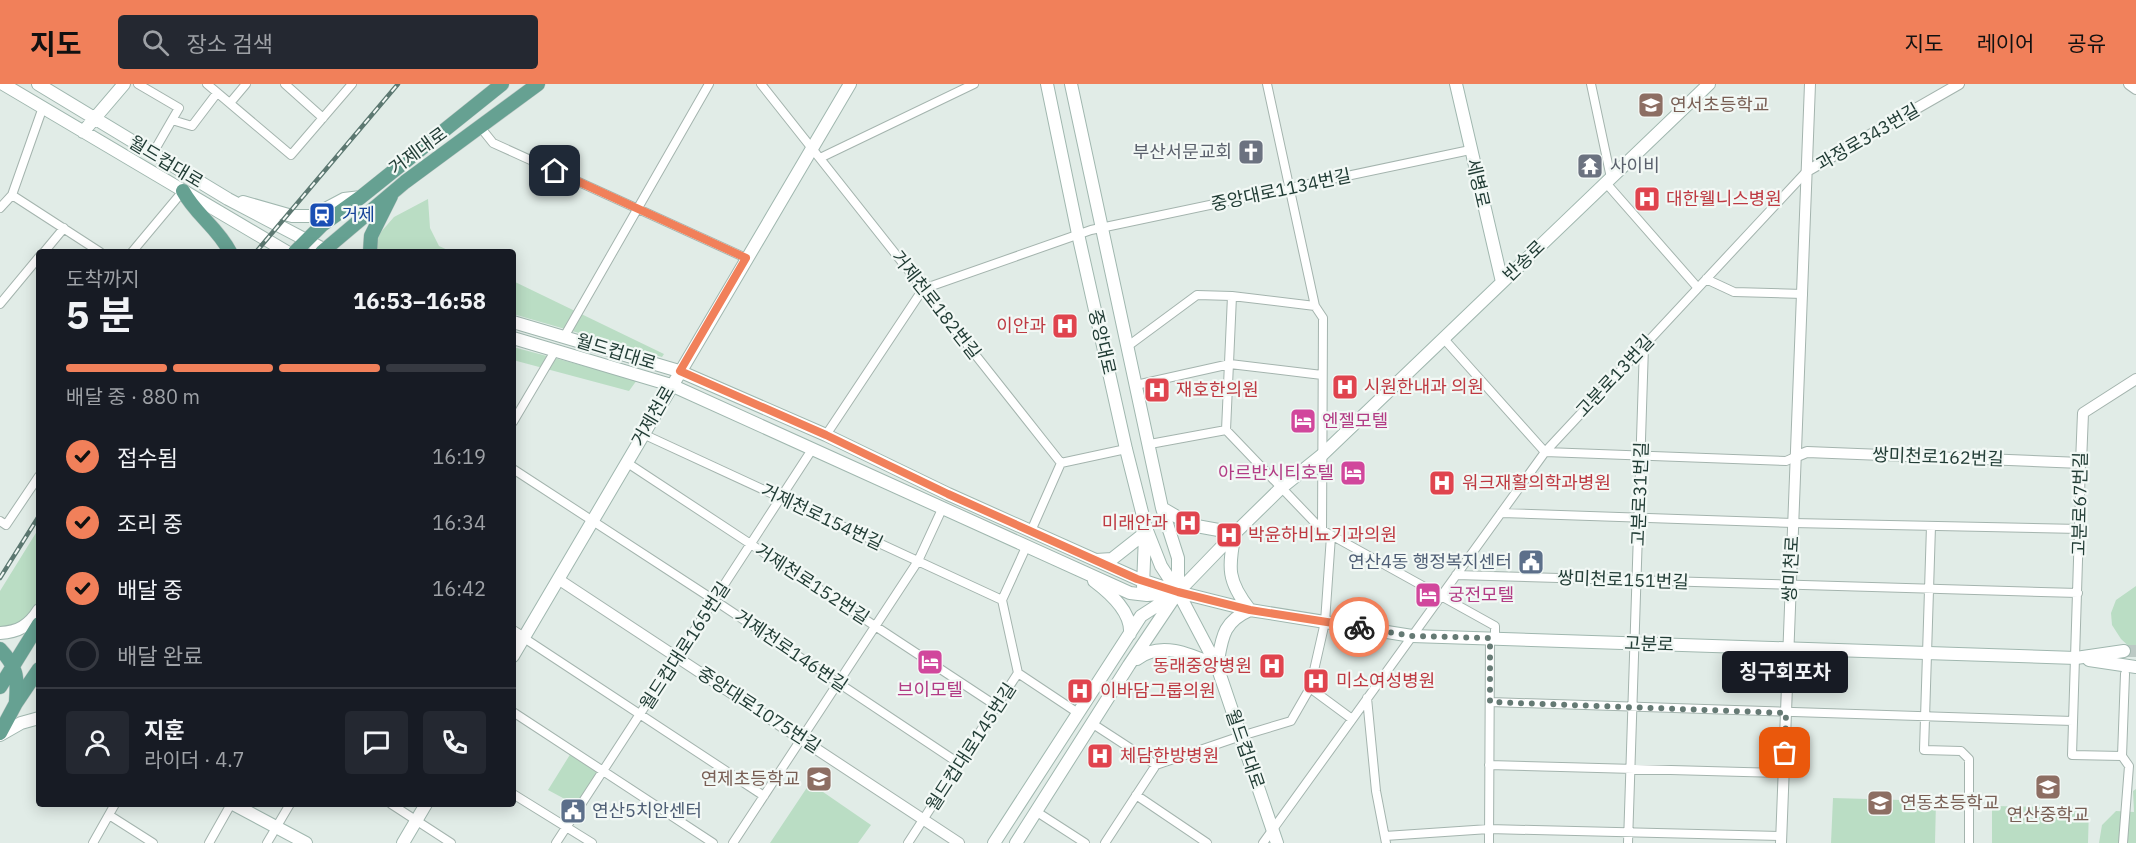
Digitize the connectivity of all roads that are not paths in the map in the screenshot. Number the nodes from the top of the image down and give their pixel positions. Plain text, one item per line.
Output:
1 (3, 84) edge
2 (39, 84) edge
3 (124, 84) edge
4 (138, 84) edge
5 (207, 84) edge
6 (246, 84) edge
7 (285, 84) edge
8 (351, 84) edge
9 (503, 84) edge
10 (538, 84) edge
11 (709, 84) edge
12 (761, 84) edge
13 (850, 84) edge
14 (974, 84) edge
15 (1047, 84) edge
16 (1071, 84) edge
17 (1267, 84) edge
18 (1456, 84) edge
19 (1591, 84) edge
20 (1709, 84) edge
21 (1810, 84) edge
22 (1959, 84) edge
23 (2129, 84) edge
24 (2136, 88) edge
25 (218, 93) junction
26 (516, 100) junction
27 (230, 103) junction
28 (43, 107) junction
29 (94, 118) junction
30 (322, 118) junction
31 (172, 120) junction
32 (481, 128) junction
33 (83, 132) junction
34 (812, 148) junction
35 (1470, 150) junction
36 (153, 153) junction
37 (820, 158) junction
38 (1807, 171) junction
39 (1608, 180) junction
40 (1290, 188) junction
41 (183, 191) junction
42 (393, 192) junction
43 (12, 195) junction
44 (361, 197) junction
45 (228, 199) junction
46 (0, 208) edge
47 (638, 209) junction
48 (64, 228) junction
49 (1096, 229) junction
50 (1078, 234) junction
51 (307, 241) junction
52 (46, 249) edge
53 (96, 249) edge
54 (135, 249) edge
55 (229, 249) edge
56 (282, 249) edge
57 (298, 249) edge
58 (321, 249) edge
59 (327, 249) edge
60 (370, 249) edge
61 (746, 258) junction
62 (36, 262) edge
63 (1706, 279) junction
64 (1502, 282) junction
65 (1698, 288) junction
66 (923, 289) junction
67 (1803, 294) junction
68 (1232, 296) junction
69 (0, 304) edge
70 (1315, 306) junction
71 (516, 323) edge
72 (564, 337) junction
73 (516, 339) edge
74 (1444, 339) junction
75 (1644, 345) junction
76 (1128, 346) junction
77 (555, 351) junction
78 (1230, 364) junction
79 (680, 371) junction
80 (1322, 375) junction
81 (2136, 379) edge
82 (671, 385) junction
83 (1136, 385) junction
84 (516, 417) edge
85 (1226, 430) junction
86 (643, 434) junction
87 (826, 435) junction
88 (1150, 444) junction
89 (813, 448) junction
90 (1126, 449) junction
91 (1545, 453) junction
92 (1322, 455) junction
93 (1641, 456) junction
94 (1796, 457) junction
95 (626, 462) junction
96 (1061, 463) junction
97 (2081, 463) junction
98 (516, 471) edge
99 (36, 480) edge
100 (1281, 488) junction
101 (781, 498) junction
102 (943, 507) junction
103 (1162, 508) junction
104 (1501, 513) junction
105 (1639, 517) junction
106 (592, 520) junction
107 (0, 521) edge
108 (1793, 523) junction
109 (1931, 526) junction
110 (2080, 529) junction
111 (1146, 530) junction
112 (1322, 530) junction
113 (1031, 531) junction
114 (1235, 533) junction
115 (1331, 536) junction
116 (751, 544) junction
117 (1027, 545) junction
118 (1092, 560) junction
119 (918, 561) junction
120 (1079, 569) junction
121 (1456, 575) junction
122 (558, 579) junction
123 (1143, 581) junction
124 (1637, 581) junction
125 (1790, 584) junction
126 (1929, 588) junction
127 (1178, 592) junction
128 (2078, 593) junction
129 (1143, 595) junction
130 (1441, 596) junction
131 (714, 600) junction
132 (1002, 600) junction
133 (1250, 610) junction
134 (36, 615) edge
135 (1141, 616) junction
136 (1325, 622) junction
137 (875, 626) junction
138 (36, 629) edge
139 (0, 633) edge
140 (518, 634) edge
141 (1130, 634) junction
142 (1412, 636) junction
143 (1492, 638) junction
144 (1635, 643) junction
145 (1787, 648) junction
146 (0, 649) edge
147 (2124, 651) tunnel mouth
148 (1928, 653) junction
149 (677, 657) junction
150 (2076, 658) junction
151 (14, 665) junction
152 (1129, 665) junction
153 (1217, 666) junction
154 (2131, 670) edge
155 (36, 673) edge
156 (1018, 673) junction
157 (838, 683) junction
158 (0, 687) edge
159 (1310, 688) junction
160 (1367, 698) junction
161 (1490, 702) junction
162 (16, 703) junction
163 (998, 707) junction
164 (1633, 707) junction
165 (1786, 713) junction
166 (516, 714) edge
167 (640, 714) junction
168 (1078, 714) junction
169 (1925, 716) junction
170 (36, 719) edge
171 (1352, 719) junction
172 (2073, 721) junction
173 (1093, 724) junction
174 (0, 734) edge
175 (1241, 736) junction
176 (802, 738) junction
177 (2122, 756) junction
178 (960, 764) junction
179 (1156, 765) junction
180 (1490, 765) junction
181 (1631, 769) junction
182 (603, 771) junction
183 (1784, 773) junction
184 (1136, 795) junction
185 (516, 796) edge
186 (764, 796) junction
187 (113, 807) edge
188 (230, 807) edge
189 (238, 807) edge
190 (288, 807) edge
191 (396, 807) edge
192 (424, 807) edge
193 (1036, 812) junction
194 (109, 815) junction
195 (923, 820) junction
196 (417, 821) junction
197 (276, 826) junction
198 (566, 827) junction
199 (1273, 829) junction
200 (1489, 829) junction
201 (1629, 832) junction
202 (1386, 839) edge
203 (1781, 839) edge
204 (93, 843) edge
205 (153, 843) edge
206 (209, 843) edge
207 (267, 843) edge
208 (306, 843) edge
209 (403, 843) edge
210 (451, 843) edge
211 (556, 843) edge
212 (592, 843) edge
213 (713, 843) edge
214 (733, 843) edge
215 (908, 843) edge
216 (958, 843) edge
217 (994, 843) edge
218 (1016, 843) edge
219 (1085, 843) edge
220 (1105, 843) edge
221 (1207, 843) edge
222 (1263, 843) edge
223 (1277, 843) edge
224 (1489, 843) edge
225 (1628, 843) edge
226 (1970, 843) edge
227 (2123, 843) edge

1 - 28 main road, 월드컵대로
2 - 29 main road, 월드컵대로
3 - 29 main road
4 - 31 street
5 - 25 street
6 - 27 street
7 - 30 street
8 - 30 street
9 - 26 main road
9 - 44 main road, 거제대로
10 - 26 main road, 거제대로
11 - 47 street
12 - 34 street, 거제천로182번길
13 - 34 main road, 거제천로
14 - 37 street
15 - 50 main road, 중앙대로
16 - 49 main road, 중앙대로
17 - 40 street
18 - 35 main road, 세병로
19 - 39 street
20 - 39 main road, 반송로
21 - 38 street, 쌍미천로
22 - 38 street, 과정로343번길
23 - 24 street
25 - 27 street
25 - 31 street
26 - 32 main road, 거제대로
27 - 30 street
28 - 33 main road, 월드컵대로
28 - 43 street
29 - 33 main road
29 - 36 main road, 월드컵대로
31 - 36 street
32 - 42 main road, 거제대로
32 - 47 street
33 - 41 main road, 월드컵대로
34 - 37 street, 거제천로182번길
34 - 61 main road, 거제천로
35 - 40 street, 중앙대로1134번길
35 - 64 main road, 세병로
36 - 45 main road, 월드컵대로
37 - 66 street, 거제천로182번길
38 - 63 street, 고분로13번길
38 - 67 street, 쌍미천로
39 - 64 main road, 반송로
39 - 65 street
40 - 49 street, 중앙대로1134번길
40 - 70 street
41 - 54 street, 월드컵대로
41 - 55 main road
41 - 56 main road, 월드컵대로
42 - 59 main road, 거제대로
42 - 60 main road
43 - 46 street
43 - 48 street
44 - 45 main road
44 - 51 main road, 거제대로
45 - 51 main road, 월드컵대로
47 - 61 street
47 - 72 street
48 - 52 street
48 - 53 street
49 - 50 street, 중앙대로1134번길
49 - 76 main road, 중앙대로
50 - 66 street, 중앙대로1134번길
50 - 90 main road, 중앙대로
51 - 57 main road, 거제대로
51 - 58 main road, 월드컵대로
61 - 79 main road, 거제천로
62 - 69 street
63 - 65 street, 고분로13번길
63 - 67 street
64 - 74 main road, 반송로
65 - 75 street, 고분로13번길
66 - 87 street
66 - 96 street, 거제천로182번길
67 - 94 street, 쌍미천로
68 - 70 street
68 - 76 street
68 - 78 street
70 - 80 street
71 - 72 main road, 월드컵대로
72 - 79 main road, 월드컵대로
73 - 77 main road, 월드컵대로
74 - 91 street
74 - 92 main road, 반송로
75 - 91 street, 고분로13번길
75 - 93 street, 고분로31번길
76 - 83 main road, 중앙대로
77 - 82 main road, 월드컵대로
77 - 84 street
78 - 80 street
78 - 83 street
78 - 85 street
79 - 82 main road, 거제천로
79 - 87 main road, 월드컵대로
80 - 92 street
81 - 97 street, 고분로67번길
82 - 86 main road, 거제천로
82 - 89 main road, 월드컵대로
83 - 88 main road, 중앙대로
85 - 88 street
85 - 100 street
86 - 95 main road, 거제천로
86 - 101 street, 거제천로154번길
87 - 113 main road, 월드컵대로
88 - 103 main road, 중앙대로
89 - 101 street, 월드컵대로165번길
89 - 102 main road, 월드컵대로
90 - 96 street
90 - 111 main road, 중앙대로
91 - 93 street
91 - 104 street, 고분로13번길
92 - 100 main road, 반송로
92 - 112 street
93 - 94 street
93 - 105 street, 고분로31번길
94 - 97 street, 쌍미천로162번길
94 - 108 street, 쌍미천로
95 - 106 main road, 거제천로
95 - 116 street, 거제천로152번길
96 - 113 street
97 - 110 street, 고분로67번길
98 - 106 street, 거제천로146번길
99 - 107 street
100 - 112 street
100 - 114 main road, 반송로
101 - 116 street, 월드컵대로165번길
101 - 119 street, 거제천로154번길
102 - 117 main road, 월드컵대로
102 - 119 street
103 - 114 main road
103 - 127 main road, 중앙대로
104 - 105 street
104 - 121 street, 고분로13번길
105 - 108 street
105 - 124 street, 고분로31번길
106 - 122 main road, 거제천로
106 - 131 street, 거제천로146번길
108 - 109 street
108 - 125 street, 쌍미천로
109 - 110 street
109 - 126 street
110 - 128 street, 고분로67번길
111 - 118 main road
111 - 123 main road
111 - 127 main road, 중앙대로
112 - 115 street
113 - 118 main road, 월드컵대로
114 - 127 main road, 반송로
114 - 133 main road
115 - 130 street
115 - 136 street
116 - 131 street, 월드컵대로165번길
116 - 137 street, 거제천로152번길
117 - 120 main road, 월드컵대로
117 - 132 street
118 - 123 main road, 월드컵대로
119 - 132 street, 거제천로154번길
119 - 137 street
120 - 129 main road, 월드컵대로
120 - 141 main road
121 - 124 street, 쌍미천로151번길
121 - 130 street, 고분로13번길
122 - 140 main road, 거제천로
122 - 149 street, 중앙대로1075번길
123 - 127 main road, 월드컵대로
123 - 129 main road
124 - 125 street, 쌍미천로151번길
124 - 144 street, 고분로31번길
125 - 126 street, 쌍미천로151번길
125 - 145 street, 쌍미천로
126 - 128 street, 쌍미천로151번길
126 - 148 street
127 - 129 main road, 월드컵대로
127 - 133 main road, 고분로
127 - 135 main road
127 - 152 main road
127 - 153 main road, 월드컵대로
128 - 150 street, 고분로67번길
129 - 135 main road
130 - 142 street, 고분로13번길
130 - 143 street
131 - 149 street, 월드컵대로165번길
131 - 157 street, 거제천로146번길
132 - 156 street, 월드컵대로145번길
133 - 136 main road, 고분로
133 - 153 main road
134 - 139 main road
135 - 141 main road
136 - 142 main road, 고분로
136 - 159 street
137 - 157 street
137 - 163 street, 거제천로152번길
138 - 151 main road
140 - 167 street
141 - 168 main road
142 - 143 main road, 고분로
142 - 160 street, 고분로13번길
143 - 144 main road, 고분로
143 - 161 street
144 - 145 main road, 고분로
144 - 164 street, 고분로31번길
145 - 148 main road, 고분로
145 - 165 street, 쌍미천로
146 - 151 main road
147 - 150 main road, 고분로
148 - 150 main road, 고분로
148 - 169 street
149 - 167 street, 월드컵대로165번길
149 - 176 street, 중앙대로1075번길
150 - 154 main road
150 - 172 street, 고분로67번길
151 - 158 main road
151 - 162 main road
152 - 153 main road
152 - 173 main road
153 - 175 main road, 월드컵대로
154 - 177 street
155 - 162 main road
156 - 163 street, 월드컵대로145번길
156 - 168 street
157 - 176 street
157 - 178 street, 거제천로146번길
159 - 171 street
159 - 175 street
160 - 171 street, 고분로13번길
160 - 202 street
161 - 164 street
161 - 180 street
162 - 174 main road
163 - 178 street, 월드컵대로145번길
164 - 165 street
164 - 181 street, 고분로31번길
165 - 169 street
165 - 183 street, 쌍미천로
166 - 182 street
167 - 182 street, 월드컵대로165번길
167 - 186 street
168 - 217 main road
169 - 172 street
169 - 226 street
170 - 174 main road
171 - 199 street, 고분로13번길
172 - 177 street, 고분로67번길
173 - 179 street
173 - 193 main road
175 - 179 street
175 - 199 main road, 월드컵대로
176 - 186 street
176 - 195 street, 중앙대로1075번길
177 - 227 street
178 - 195 street, 월드컵대로145번길
179 - 184 street
180 - 181 street
180 - 200 street
181 - 183 street
181 - 201 street, 고분로31번길
182 - 198 street, 월드컵대로165번길
182 - 213 street
183 - 203 street, 쌍미천로
184 - 220 street
184 - 221 street
185 - 198 street
186 - 214 street
187 - 194 street
188 - 206 street
189 - 197 main road
190 - 197 street
191 - 196 street
192 - 196 main road
193 - 218 main road
193 - 219 street
194 - 204 street
194 - 205 street
195 - 215 street, 월드컵대로145번길
195 - 216 street, 중앙대로1075번길
196 - 209 main road
196 - 210 street
197 - 207 street
197 - 208 main road
198 - 211 street, 월드컵대로165번길
198 - 212 street
199 - 222 street, 고분로13번길
199 - 223 main road, 월드컵대로
200 - 201 street
200 - 202 street
200 - 224 street
201 - 203 street
201 - 225 street, 고분로31번길

